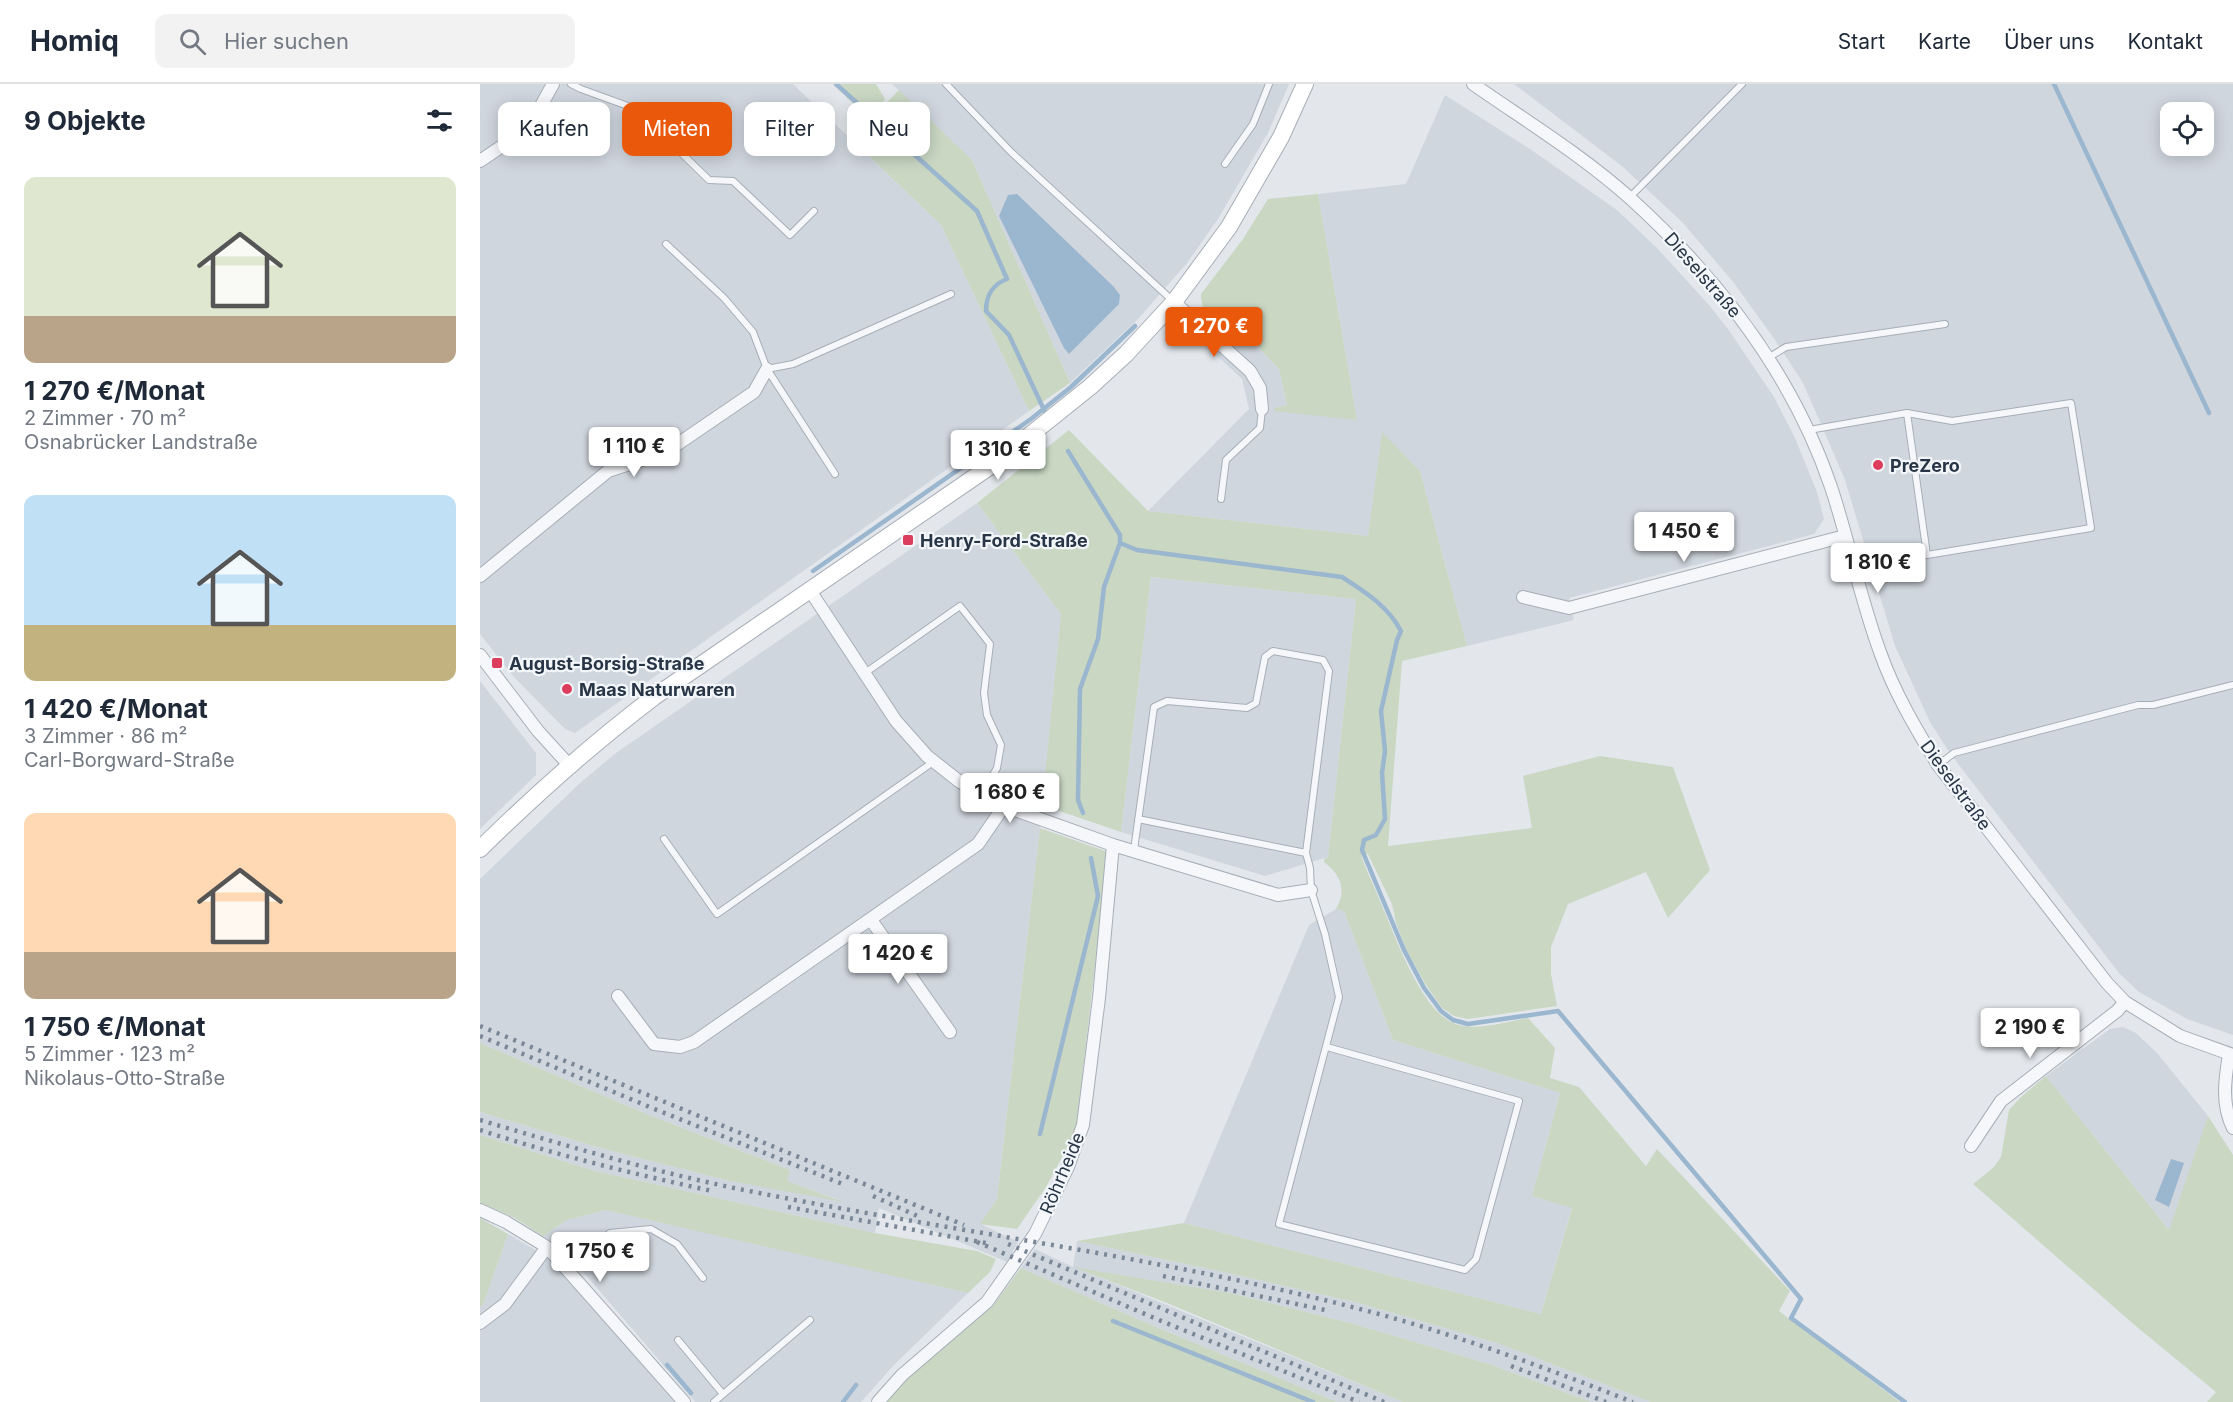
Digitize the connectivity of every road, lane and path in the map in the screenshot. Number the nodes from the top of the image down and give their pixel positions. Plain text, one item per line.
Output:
1 (553, 84) edge
2 (571, 84) edge
3 (946, 84) edge
4 (1269, 84) edge
5 (1305, 84) edge
6 (1473, 84) edge
7 (1742, 84) edge
8 (622, 104) edge
9 (685, 156) edge
10 (480, 161) edge
11 (1225, 164) dead end
12 (1630, 198) junction
13 (814, 211) dead end
14 (666, 244) dead end
15 (951, 294) dead end
16 (1174, 302) junction
17 (1945, 324) dead end
18 (1768, 358) junction
19 (767, 369) junction
20 (1263, 409) joint
21 (1907, 413) junction
22 (1809, 430) junction
23 (835, 474) dead end
24 (1221, 499) dead end
25 (1845, 536) junction
26 (480, 576) edge
27 (809, 589) junction
28 (1522, 597) dead end
29 (480, 655) edge
30 (864, 673) junction
31 (2233, 685) edge
32 (934, 762) junction
33 (569, 765) junction
34 (1938, 765) junction
35 (982, 794) junction
36 (1004, 806) junction
37 (1138, 819) junction
38 (664, 839) dead end
39 (1113, 845) junction
40 (480, 849) edge
41 (1134, 850) junction
42 (1305, 853) junction
43 (1311, 890) junction
44 (871, 920) junction
45 (618, 996) dead end
46 (2125, 1002) junction
47 (950, 1032) dead end
48 (1327, 1047) junction
49 (2231, 1054) edge
50 (2233, 1128) edge
51 (1971, 1146) dead end
52 (480, 1210) edge
53 (547, 1247) junction
54 (564, 1265) junction
55 (703, 1278) dead end
56 (810, 1320) dead end
57 (480, 1323) edge
58 (678, 1340) dead end
59 (723, 1394) junction
60 (684, 1402) edge
61 (714, 1402) edge
62 (878, 1402) edge

1 - 10 street
2 - 8 lane
3 - 16 lane
4 - 11 lane
5 - 16 street
6 - 12 street, Dieselstraße
7 - 12 lane
9 - 13 lane
12 - 18 street, Dieselstraße
14 - 19 lane
15 - 19 lane
16 - 20 street
16 - 27 street
17 - 18 lane
18 - 22 street, Dieselstraße
19 - 23 lane
19 - 26 street
20 - 24 lane
21 - 21 lane
21 - 22 lane
22 - 25 street, Dieselstraße
25 - 28 street
25 - 34 street, Dieselstraße
27 - 30 street
27 - 33 street
29 - 33 street
30 - 32 street
30 - 35 lane
31 - 34 lane
32 - 35 street
32 - 38 lane
33 - 40 street
34 - 46 street, Dieselstraße
35 - 36 street
36 - 39 street
36 - 44 street
37 - 41 lane
37 - 42 lane
37 - 42 lane
39 - 41 street
39 - 62 street, Röhrheide
41 - 43 street
42 - 43 lane
43 - 48 lane
44 - 45 street
44 - 47 street
46 - 49 street, Dieselstraße
46 - 51 street
48 - 48 lane
49 - 50 street
52 - 53 street
53 - 54 street
53 - 57 street
54 - 55 lane
54 - 60 street
56 - 59 lane
58 - 59 lane
59 - 61 lane

